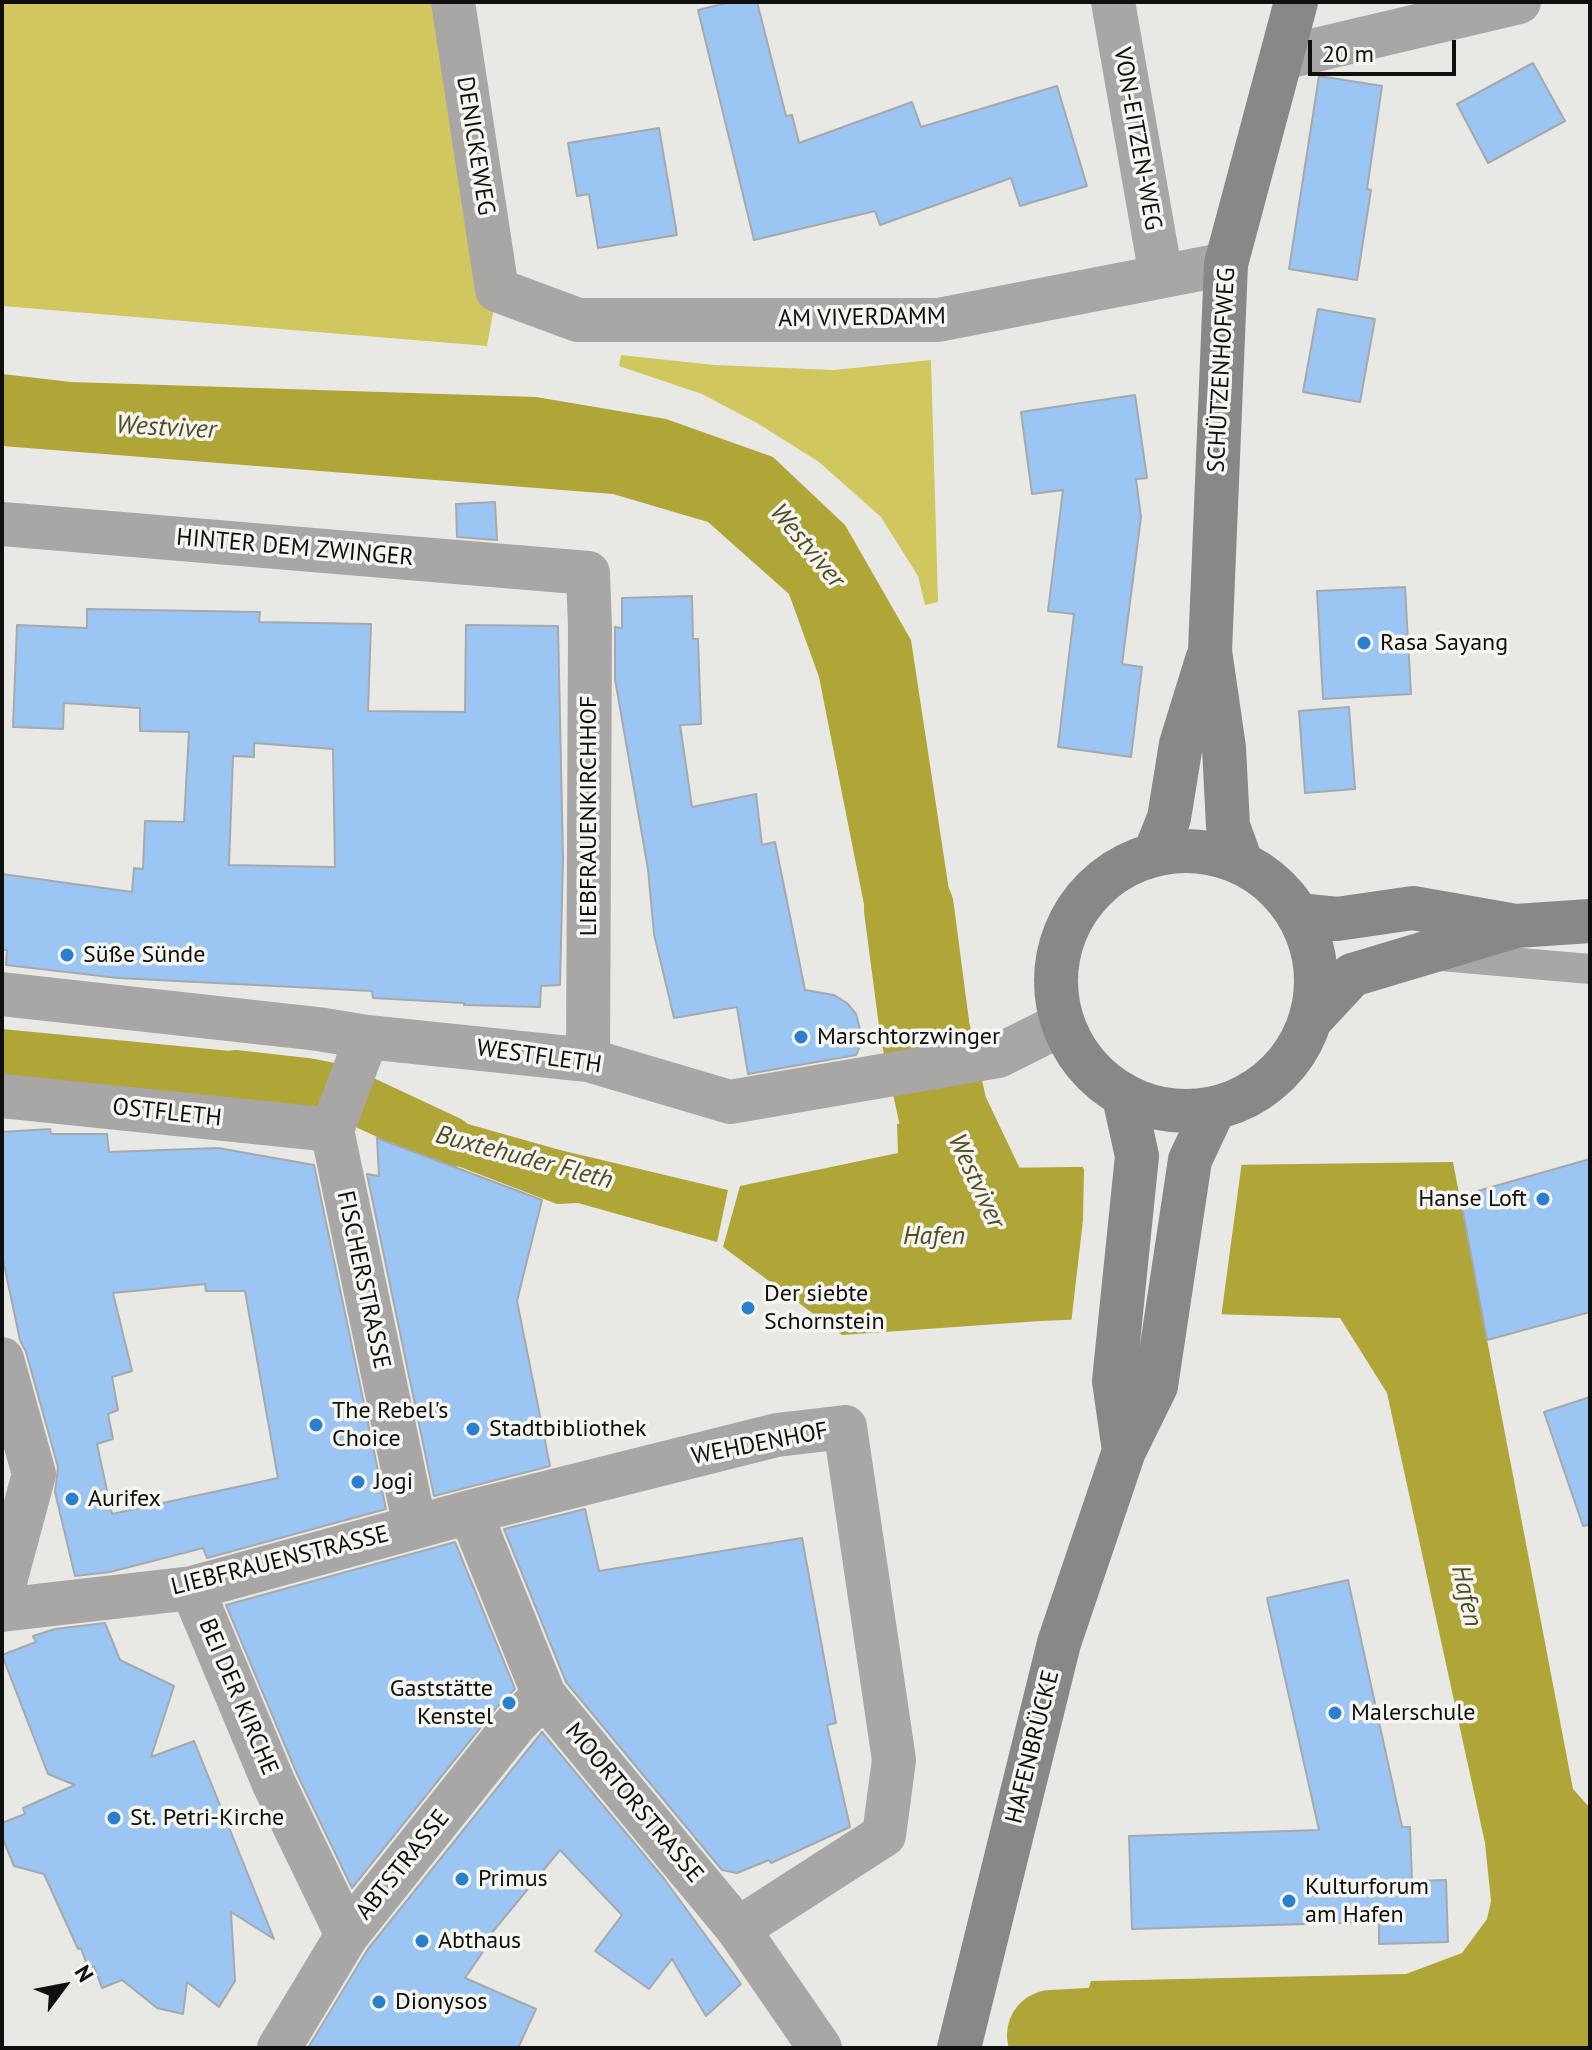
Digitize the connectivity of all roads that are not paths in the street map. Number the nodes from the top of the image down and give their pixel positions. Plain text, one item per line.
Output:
1 (453, 2) edge
2 (1113, 2) edge
3 (1296, 2) edge
4 (1519, 2) edge
5 (1282, 58) junction
6 (1226, 264) junction
7 (1161, 276) junction
8 (497, 290) joint
9 (2, 524) edge
10 (588, 573) joint
11 (1210, 651) junction
12 (1155, 853) junction
13 (1241, 862) junction
14 (1299, 915) junction
15 (1590, 921) edge
16 (1516, 926) junction
17 (1422, 954) junction
18 (1590, 969) edge
19 (2, 994) edge
20 (1312, 1018) junction
21 (1062, 1024) junction
22 (362, 1048) junction
23 (588, 1060) junction
24 (2, 1096) edge
25 (1124, 1097) junction
26 (1214, 1109) junction
27 (334, 1122) junction
28 (2, 1359) edge
29 (1124, 1451) junction
30 (470, 1512) junction
31 (415, 1527) junction
32 (192, 1588) junction
33 (2, 1593) edge
34 (2, 1610) edge
35 (544, 1695) junction
36 (738, 1929) junction
37 (347, 1935) junction
38 (279, 2048) edge
39 (820, 2048) edge
40 (959, 2048) edge

1 - 8 street, DENICKEWEG
2 - 7 street, VON-EITZEN-WEG
3 - 5 street, SCHÜTZENHOFWEG
4 - 5 street
5 - 6 street, SCHÜTZENHOFWEG
6 - 7 street, AM VIVERDAMM
6 - 11 street, SCHÜTZENHOFWEG
7 - 8 street, AM VIVERDAMM
9 - 10 street, HINTER DEM ZWINGER
10 - 23 street, LIEBFRAUENKIRCHHOF
11 - 12 street, SCHÜTZENHOFWEG
11 - 13 street, SCHÜTZENHOFWEG
12 - 13 street
12 - 21 street
13 - 14 street
14 - 16 street
14 - 20 street
15 - 16 street
16 - 17 street
17 - 18 lane
17 - 20 street
19 - 22 street, WESTFLETH
20 - 26 street
21 - 23 street, WESTFLETH
21 - 25 street
22 - 23 street, WESTFLETH
22 - 27 street
24 - 27 street, OSTFLETH
25 - 26 street
25 - 29 street, HAFENBRÜCKE
26 - 29 street, HAFENBRÜCKE
27 - 31 street, FISCHERSTRASSE
28 - 33 street
29 - 40 street, HAFENBRÜCKE
30 - 31 street, WEHDENHOF
30 - 35 street, MOORTORSTRASSE
30 - 36 street, WEHDENHOF
31 - 32 street, LIEBFRAUENSTRASSE
32 - 34 street, LIEBFRAUENSTRASSE
32 - 37 street, BEI DER KIRCHE
35 - 36 street, MOORTORSTRASSE
35 - 37 street, ABTSTRASSE
36 - 39 street, MOORTORSTRASSE
37 - 38 street, ABTSTRASSE

